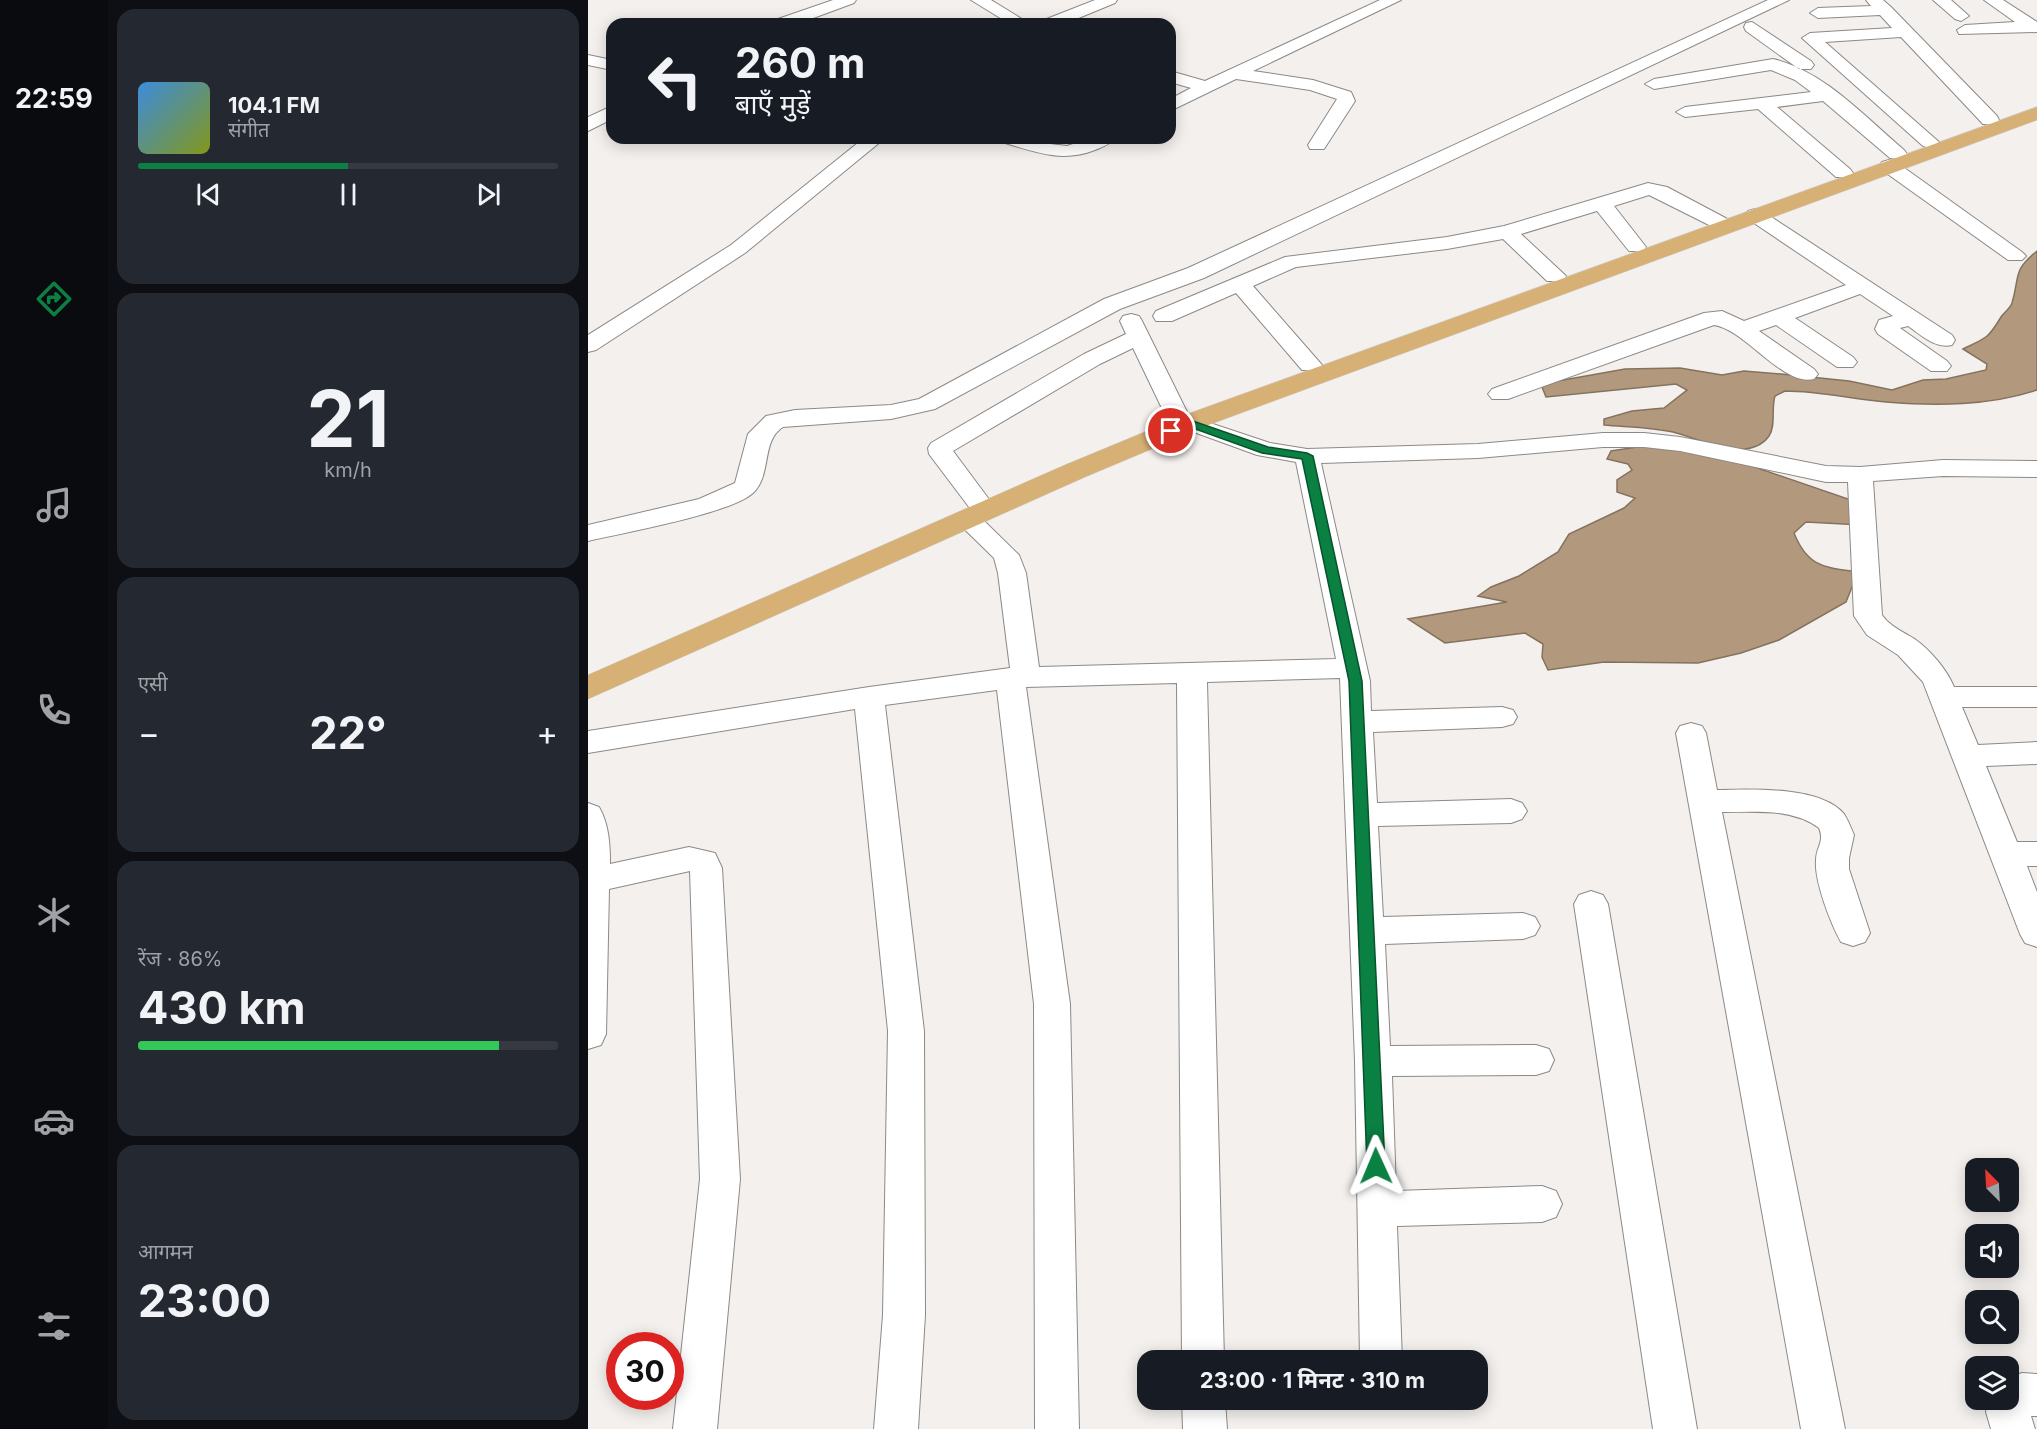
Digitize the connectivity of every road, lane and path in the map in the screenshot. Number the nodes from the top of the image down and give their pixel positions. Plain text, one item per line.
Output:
1 (811, 0) edge
2 (848, 0) edge
3 (979, 0) edge
4 (1109, 0) edge
5 (1393, 0) edge
6 (1781, 0) edge
7 (1941, 0) edge
8 (1992, 0) edge
9 (1880, 5) edge
10 (1818, 13) dead end
11 (780, 18) edge
12 (798, 18) edge
13 (1011, 18) edge
14 (1065, 18) edge
15 (1752, 27) dead end
16 (2034, 28) edge
17 (1906, 32) junction
18 (1722, 52) dead end
19 (588, 60) edge
20 (606, 64) edge
21 (1750, 67) junction
22 (1844, 67) junction
23 (1234, 73) junction
24 (1176, 78) edge
25 (1815, 79) junction
26 (1654, 84) dead end
27 (1207, 87) junction
28 (1176, 103) edge
29 (1762, 103) junction
30 (1685, 112) dead end
31 (2036, 112) edge
32 (606, 114) edge
33 (1990, 120) junction
34 (588, 124) edge
35 (1930, 142) junction
36 (869, 144) edge
37 (1030, 144) edge
38 (1092, 144) edge
39 (1317, 145) dead end
40 (1893, 160) junction
41 (1843, 173) junction
42 (1602, 204) junction
43 (1755, 215) junction
44 (1720, 222) junction
45 (1507, 232) junction
46 (1636, 247) junction
47 (2015, 256) dead end
48 (1555, 276) junction
49 (1239, 283) junction
50 (1862, 286) junction
51 (1164, 316) dead end
52 (1778, 316) junction
53 (1911, 318) junction
54 (1742, 329) junction
55 (1944, 340) dead end
56 (588, 345) edge
57 (1845, 362) dead end
58 (1310, 365) junction
59 (1939, 366) dead end
60 (1806, 374) dead end
61 (1500, 394) dead end
62 (1184, 420) junction
63 (1307, 456) junction
64 (2037, 469) edge
65 (1860, 475) junction
66 (973, 510) junction
67 (588, 533) edge
68 (1352, 668) junction
69 (588, 672) edge
70 (1192, 672) junction
71 (1018, 677) junction
72 (588, 688) edge
73 (869, 697) junction
74 (1943, 697) junction
75 (2037, 697) edge
76 (1502, 717) dead end
77 (1357, 722) junction
78 (1691, 733) dead end
79 (588, 742) edge
80 (2037, 753) edge
81 (1965, 756) junction
82 (1704, 801) junction
83 (1511, 811) dead end
84 (588, 815) edge
85 (1361, 815) junction
86 (2004, 854) junction
87 (2037, 854) edge
88 (593, 880) junction
89 (1591, 904) dead end
90 (1523, 926) dead end
91 (1367, 931) junction
92 (1853, 933) dead end
93 (2037, 934) edge
94 (589, 1013) edge
95 (1536, 1060) dead end
96 (1373, 1061) junction
97 (1542, 1204) dead end
98 (1377, 1209) junction
99 (1203, 1350) edge
100 (1381, 1350) edge
101 (2037, 1395) edge
102 (1204, 1410) edge
103 (695, 1429) edge
104 (896, 1429) edge
105 (1057, 1429) edge
106 (1204, 1429) edge
107 (1675, 1429) edge
108 (1823, 1429) edge
109 (2013, 1429) edge

1 - 11 street
2 - 12 street
3 - 13 street
4 - 14 street
5 - 23 street
6 - 67 street
7 - 16 street
8 - 16 street
9 - 10 street
9 - 17 street
15 - 25 street
17 - 22 street
17 - 33 street
18 - 21 street
19 - 20 street
21 - 25 street
21 - 26 street
22 - 25 street
22 - 35 street
23 - 27 street
23 - 39 street
24 - 27 street
25 - 29 street
25 - 40 street
27 - 28 street
29 - 30 street
29 - 41 street
31 - 33 main road
31 - 40 main road
32 - 34 street
33 - 35 main road
35 - 40 main road
36 - 56 street
37 - 38 street
40 - 41 main road
40 - 43 main road
40 - 47 street
41 - 44 main road
42 - 44 street
42 - 45 street
42 - 46 street
43 - 44 main road
43 - 50 street
44 - 46 main road
44 - 62 main road
45 - 48 street
45 - 49 street
46 - 48 main road
48 - 58 main road
49 - 51 street
49 - 58 street
50 - 52 street
50 - 53 street
52 - 54 street
52 - 57 street
53 - 55 street
53 - 59 street
54 - 60 street
54 - 61 street
58 - 62 main road
62 - 63 street
62 - 66 main road
62 - 66 street
63 - 65 street
63 - 68 street
64 - 65 street
65 - 74 street
66 - 69 main road
66 - 71 street
66 - 72 main road
68 - 70 street
68 - 77 street
70 - 71 street
70 - 99 street
71 - 73 street
71 - 105 street
73 - 79 street
73 - 104 street
74 - 75 street
74 - 81 street
76 - 77 street
77 - 85 street
78 - 82 street
80 - 81 street
81 - 86 street
82 - 92 street
82 - 108 street
83 - 85 street
84 - 88 street
85 - 91 street
86 - 87 street
86 - 93 street
88 - 94 street
88 - 103 street
89 - 107 street
90 - 91 street
91 - 96 street
95 - 96 street
96 - 98 street
97 - 98 street
98 - 100 street
101 - 109 street
102 - 106 street

